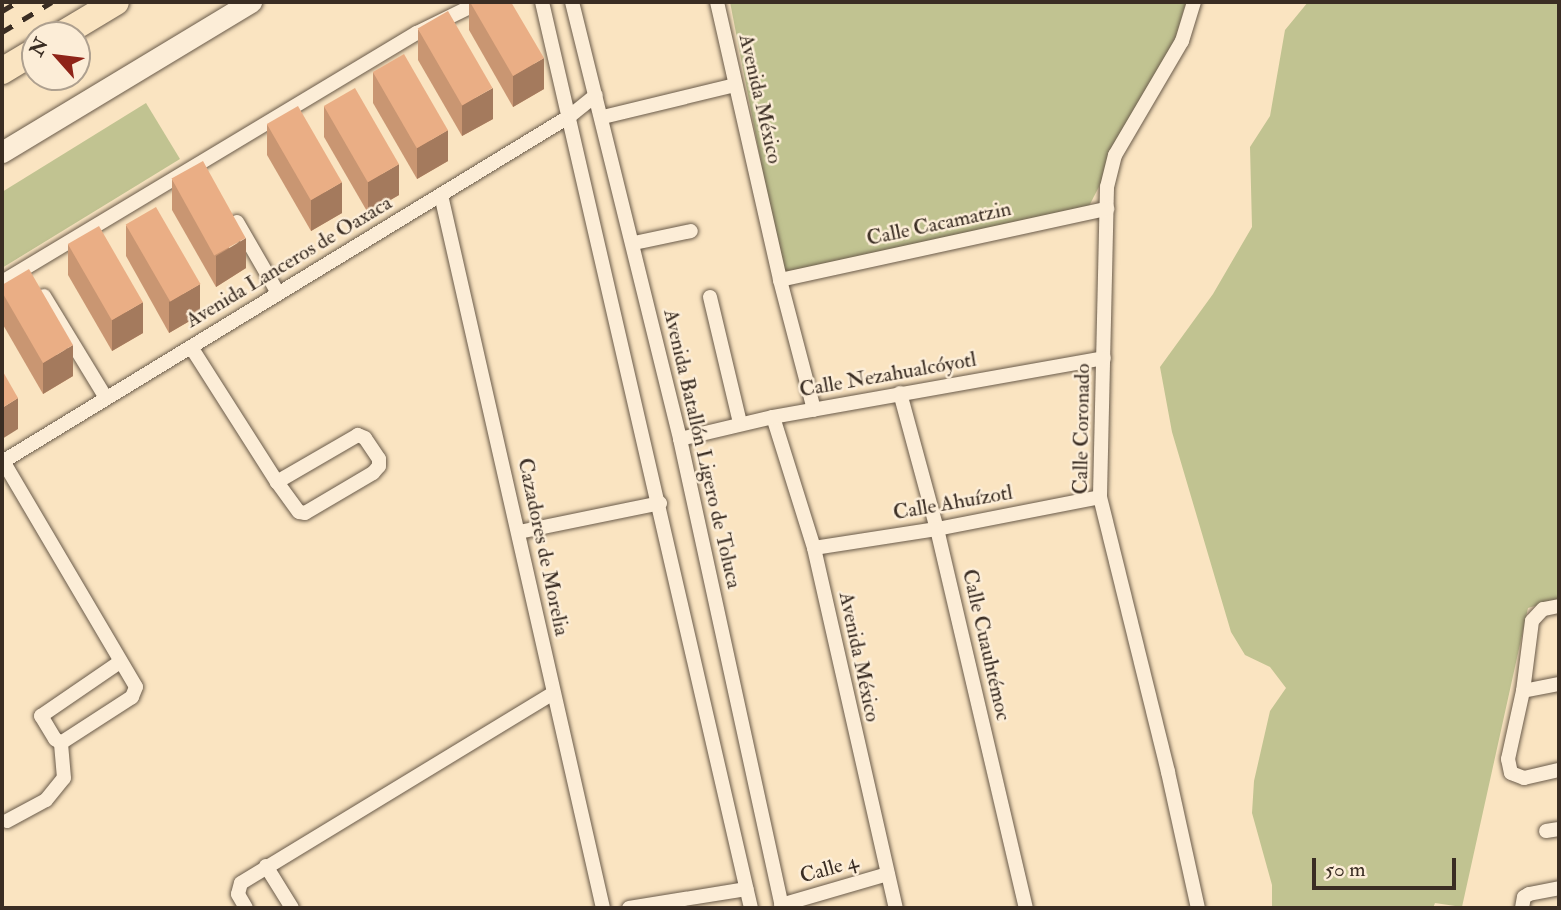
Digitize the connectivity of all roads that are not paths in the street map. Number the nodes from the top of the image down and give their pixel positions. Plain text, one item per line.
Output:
1 (116, 2) edge
2 (251, 2) edge
3 (480, 2) edge
4 (542, 2) edge
5 (572, 2) edge
6 (717, 2) edge
7 (1194, 2) edge
8 (84, 21) edge
9 (21, 59) edge
10 (2, 71) edge
11 (735, 85) junction
12 (597, 95) junction
13 (570, 116) junction
14 (603, 117) junction
15 (2, 152) edge
16 (441, 194) junction
17 (229, 208) edge
18 (1107, 209) junction
19 (691, 231) dead end
20 (634, 243) junction
21 (27, 267) junction
22 (780, 280) junction
23 (2, 282) edge
24 (278, 293) junction
25 (710, 297) dead end
26 (191, 347) junction
27 (1104, 358) junction
28 (900, 393) junction
29 (106, 398) junction
30 (814, 410) junction
31 (773, 416) junction
32 (740, 424) junction
33 (680, 439) junction
34 (2, 462) edge
35 (277, 482) junction
36 (1100, 497) junction
37 (660, 503) junction
38 (937, 529) junction
39 (519, 532) junction
40 (814, 548) junction
41 (1559, 606) edge
42 (120, 662) junction
43 (1559, 684) edge
44 (1523, 691) junction
45 (553, 693) junction
46 (61, 743) junction
47 (1559, 770) edge
48 (7, 821) dead end
49 (266, 866) junction
50 (888, 874) junction
51 (1559, 888) edge
52 (746, 889) junction
53 (1523, 903) edge
54 (781, 907) edge
55 (246, 908) edge
56 (292, 908) edge
57 (603, 908) edge
58 (629, 908) edge
59 (751, 908) edge
60 (896, 908) edge
61 (1026, 908) edge
62 (1198, 908) edge

1 - 8 highway
2 - 15 main road
3 - 21 street
4 - 13 street
5 - 12 street, Avenida Batallón Ligero de Toluca
6 - 11 street, Avenida México
7 - 18 street, Calle Coronado
9 - 10 highway
11 - 14 street
11 - 22 street, Avenida México
12 - 13 street, Avenida Lanceros de Oaxaca
12 - 14 street, Avenida Batallón Ligero de Toluca
13 - 16 street, Avenida Lanceros de Oaxaca
13 - 37 street
14 - 20 street, Avenida Batallón Ligero de Toluca
16 - 24 street, Avenida Lanceros de Oaxaca
16 - 39 street, Cazadores de Morelia
17 - 24 street
18 - 22 street, Calle Cacamatzin
18 - 27 street, Calle Coronado
19 - 20 street
20 - 33 street, Avenida Batallón Ligero de Toluca
21 - 23 street
21 - 29 street
22 - 30 street, Avenida México
24 - 26 street, Avenida Lanceros de Oaxaca
25 - 32 street
26 - 29 street, Avenida Lanceros de Oaxaca
26 - 35 street
27 - 28 street, Calle Nezahualcóyotl
27 - 36 street, Calle Coronado
28 - 30 street, Calle Nezahualcóyotl
28 - 38 street, Calle Cuauhtémoc
29 - 34 street, Avenida Lanceros de Oaxaca
30 - 31 street, Calle Nezahualcóyotl
31 - 32 street, Calle Nezahualcóyotl
31 - 40 street, Avenida México
32 - 33 street, Calle Nezahualcóyotl
33 - 54 street, Avenida Batallón Ligero de Toluca
34 - 42 street
35 - 35 street
36 - 38 street, Calle Ahuízotl
36 - 62 street, Calle Coronado
37 - 39 street
37 - 52 street
38 - 40 street, Calle Ahuízotl
38 - 61 street, Calle Cuauhtémoc
39 - 45 street, Cazadores de Morelia
40 - 50 street, Avenida México
41 - 44 street
42 - 46 street
42 - 46 street
43 - 44 street
44 - 47 street
45 - 49 street
45 - 57 street, Cazadores de Morelia
46 - 48 street
49 - 55 street
49 - 56 street
50 - 54 street, Calle 4
50 - 60 street, Avenida México
51 - 53 street
52 - 58 street
52 - 59 street

